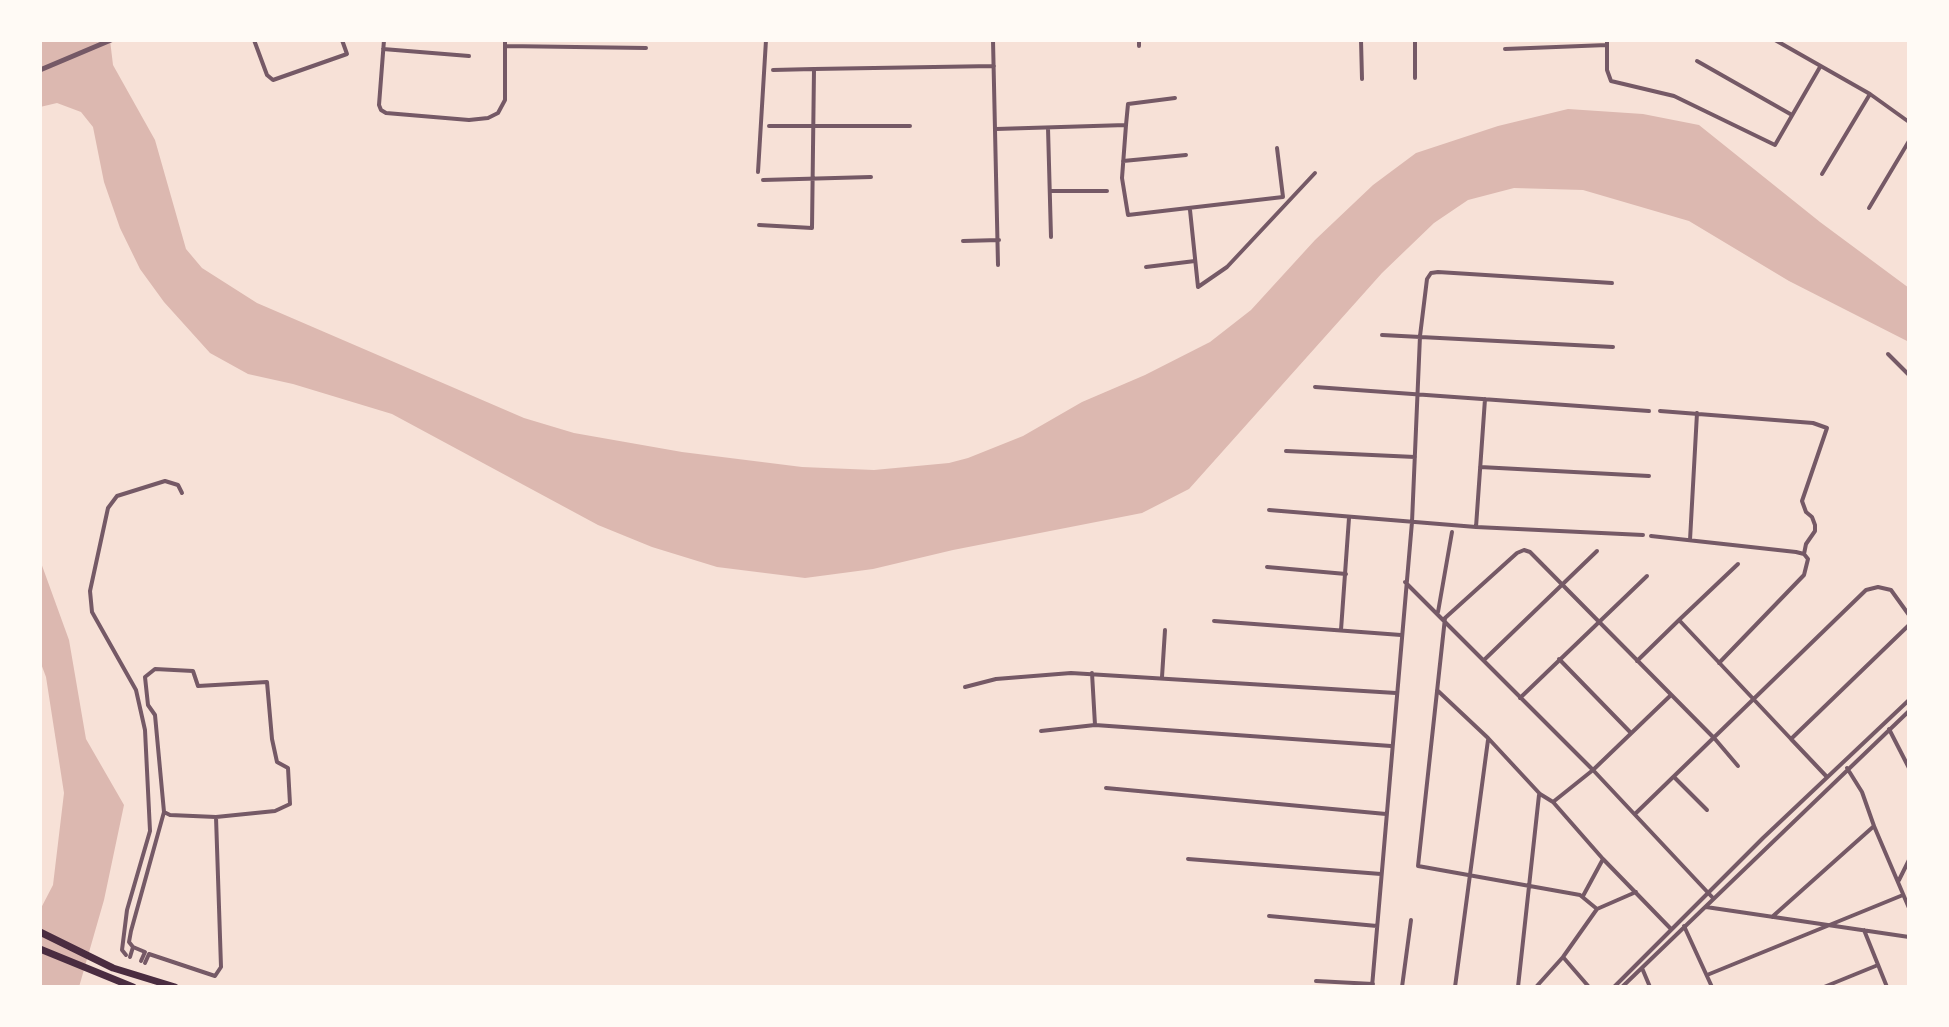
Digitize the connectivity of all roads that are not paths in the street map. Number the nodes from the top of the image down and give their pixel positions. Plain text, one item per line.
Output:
1 (111, 40) edge
2 (255, 40) edge
3 (342, 40) edge
4 (384, 40) edge
5 (766, 40) edge
6 (993, 40) edge
7 (1361, 40) edge
8 (1415, 40) edge
9 (1775, 40) edge
10 (1607, 42) edge
11 (505, 43) edge
12 (646, 48) dead end
13 (383, 49) junction
14 (1505, 49) dead end
15 (469, 56) dead end
16 (1697, 61) dead end
17 (994, 66) junction
18 (1820, 67) junction
19 (814, 69) junction
20 (40, 70) edge
21 (773, 70) dead end
22 (1415, 78) dead end
23 (1362, 79) dead end
24 (1870, 94) junction
25 (1175, 98) dead end
26 (1792, 115) junction
27 (1909, 122) edge
28 (814, 125) junction
29 (1126, 125) junction
30 (769, 126) dead end
31 (910, 126) dead end
32 (1048, 128) junction
33 (996, 129) junction
34 (1909, 141) edge
35 (1277, 148) dead end
36 (1186, 155) dead end
37 (1123, 161) junction
38 (758, 172) dead end
39 (1315, 173) dead end
40 (1822, 174) dead end
41 (871, 177) dead end
42 (814, 179) junction
43 (763, 180) dead end
44 (1051, 191) junction
45 (1107, 191) dead end
46 (1283, 197) junction
47 (1288, 202) junction
48 (1869, 208) dead end
49 (1190, 210) junction
50 (759, 225) dead end
51 (1051, 237) dead end
52 (999, 240) junction
53 (963, 241) dead end
54 (1195, 261) junction
55 (998, 265) dead end
56 (1146, 267) dead end
57 (1612, 283) dead end
58 (1382, 335) dead end
59 (1420, 336) junction
60 (1613, 347) dead end
61 (1888, 354) dead end
62 (1909, 375) edge
63 (1315, 387) dead end
64 (1418, 394) junction
65 (1485, 399) junction
66 (1649, 411) dead end
67 (1660, 411) dead end
68 (1697, 413) junction
69 (1286, 451) dead end
70 (1415, 457) junction
71 (1480, 467) junction
72 (1649, 476) dead end
73 (182, 493) dead end
74 (1269, 510) dead end
75 (1349, 518) junction
76 (1412, 522) junction
77 (1476, 527) junction
78 (1452, 532) dead end
79 (1643, 535) dead end
80 (1651, 536) dead end
81 (1690, 540) junction
82 (1597, 551) dead end
83 (1804, 554) junction
84 (1738, 564) dead end
85 (1267, 567) dead end
86 (1346, 574) junction
87 (1647, 576) dead end
88 (1405, 582) junction
89 (1562, 585) junction
90 (1438, 612) junction
91 (1909, 615) edge
92 (1445, 618) junction
93 (1679, 620) junction
94 (1214, 621) dead end
95 (1599, 623) junction
96 (1909, 625) edge
97 (1165, 630) dead end
98 (1341, 630) junction
99 (1401, 635) junction
100 (1559, 659) junction
101 (1484, 660) junction
102 (1637, 661) junction
103 (1719, 663) junction
104 (1092, 673) junction
105 (1162, 677) junction
106 (965, 687) dead end
107 (1437, 690) junction
108 (1396, 693) junction
109 (1671, 695) junction
110 (1520, 698) junction
111 (1909, 700) edge
112 (1755, 701) junction
113 (1909, 711) edge
114 (1095, 725) junction
115 (1889, 729) junction
116 (1041, 731) dead end
117 (1631, 733) junction
118 (1488, 738) junction
119 (1715, 739) junction
120 (1791, 739) junction
121 (1391, 746) junction
122 (1738, 766) dead end
123 (1847, 768) junction
124 (1909, 768) edge
125 (1593, 770) junction
126 (1674, 777) junction
127 (1827, 777) junction
128 (1106, 788) dead end
129 (1540, 794) junction
130 (1553, 802) junction
131 (1707, 810) dead end
132 (164, 812) junction
133 (1386, 814) junction
134 (1635, 814) junction
135 (216, 817) junction
136 (1874, 826) junction
137 (1188, 859) dead end
138 (1603, 859) junction
139 (1909, 860) edge
140 (1381, 874) junction
141 (1471, 877) junction
142 (1899, 880) junction
143 (1528, 885) junction
144 (1636, 892) junction
145 (1708, 892) junction
146 (1903, 895) junction
147 (1583, 896) junction
148 (1713, 898) junction
149 (1699, 901) junction
150 (1705, 907) junction
151 (1909, 908) edge
152 (1597, 909) junction
153 (1269, 916) dead end
154 (1772, 917) junction
155 (1411, 920) dead end
156 (1377, 926) junction
157 (1684, 926) junction
158 (1825, 926) junction
159 (1671, 929) junction
160 (1864, 930) junction
161 (40, 932) edge
162 (1909, 937) edge
163 (133, 947) junction
164 (40, 949) edge
165 (147, 953) junction
166 (1563, 957) junction
167 (143, 962) dead end
168 (1879, 965) junction
169 (1642, 968) junction
170 (1707, 975) junction
171 (1316, 981) dead end
172 (1372, 986) edge
173 (133, 987) edge
174 (175, 987) edge
175 (1402, 987) edge
176 (1455, 987) edge
177 (1518, 987) edge
178 (1536, 987) edge
179 (1589, 987) edge
180 (1614, 987) edge
181 (1622, 987) edge
182 (1650, 987) edge
183 (1712, 987) edge
184 (1824, 987) edge
185 (1887, 987) edge

1 - 20 street
2 - 3 street
4 - 13 street
5 - 38 street
6 - 17 street
7 - 23 street
8 - 22 street
9 - 18 street
10 - 14 street
10 - 26 street
11 - 12 street
11 - 13 street
13 - 15 street
16 - 26 street
17 - 19 street
17 - 33 street
18 - 24 street
18 - 26 street
19 - 21 street
19 - 28 street
24 - 27 street
24 - 40 street
25 - 29 street
28 - 30 street
28 - 31 street
28 - 42 street
29 - 32 street
29 - 37 street
32 - 33 street
32 - 44 street
33 - 52 street
34 - 48 street
35 - 46 street
36 - 37 street
37 - 49 street
39 - 47 street
41 - 42 street
42 - 43 street
42 - 50 street
44 - 45 street
44 - 51 street
46 - 47 street
46 - 49 street
47 - 54 street
49 - 54 street
52 - 53 street
52 - 55 street
54 - 56 street
57 - 59 street
58 - 59 street
59 - 60 street
59 - 64 street
61 - 62 street
63 - 64 street
64 - 65 street
64 - 70 street
65 - 66 street
65 - 71 street
67 - 68 street
68 - 81 street
68 - 83 street
69 - 70 street
70 - 76 street
71 - 72 street
71 - 77 street
73 - 163 street
74 - 75 street
75 - 76 street
75 - 86 street
76 - 77 street
76 - 88 street
77 - 79 street
78 - 90 street
80 - 81 street
81 - 83 street
82 - 89 street
83 - 103 street
84 - 93 street
85 - 86 street
86 - 98 street
87 - 95 street
88 - 90 street
88 - 99 street
89 - 92 street
89 - 95 street
89 - 101 street
90 - 92 street
91 - 112 street
92 - 101 street
92 - 107 street
93 - 102 street
93 - 103 street
94 - 98 street
95 - 100 street
95 - 102 street
96 - 120 street
97 - 105 street
98 - 99 street
99 - 108 street
100 - 110 street
100 - 117 street
101 - 110 street
102 - 109 street
103 - 112 street
104 - 105 street
104 - 106 street
104 - 114 street
105 - 108 street
107 - 118 street
107 - 141 street
108 - 121 street
109 - 117 street
109 - 119 street
110 - 125 street
111 - 127 street
112 - 119 street
112 - 120 street
113 - 115 street
114 - 116 street
114 - 121 street
115 - 123 street
115 - 124 street
117 - 125 street
118 - 129 street
118 - 141 street
119 - 122 street
119 - 126 street
120 - 127 street
121 - 133 street
123 - 136 street
123 - 148 street
125 - 130 street
125 - 134 street
126 - 131 street
126 - 134 street
127 - 145 street
128 - 133 street
129 - 130 street
129 - 143 street
130 - 138 street
132 - 135 street
132 - 135 street
132 - 163 street
133 - 140 street
134 - 145 street
135 - 165 street
136 - 142 street
136 - 154 street
137 - 140 street
138 - 144 street
138 - 147 street
139 - 142 street
140 - 156 street
141 - 143 street
141 - 176 street
142 - 146 street
143 - 147 street
143 - 177 street
144 - 152 street
144 - 159 street
145 - 148 street
145 - 149 street
146 - 151 street
146 - 158 street
147 - 152 street
148 - 150 street
149 - 150 street
149 - 159 street
150 - 154 street
150 - 157 street
152 - 166 street
153 - 156 street
154 - 158 street
155 - 175 street
156 - 172 street
157 - 169 street
157 - 170 street
158 - 160 street
158 - 170 street
159 - 180 street
160 - 162 street
160 - 168 street
161 - 174 highway
163 - 165 street
164 - 173 highway
165 - 167 street
166 - 178 street
166 - 179 street
168 - 184 street
168 - 185 street
169 - 181 street
169 - 182 street
170 - 183 street
171 - 172 street

